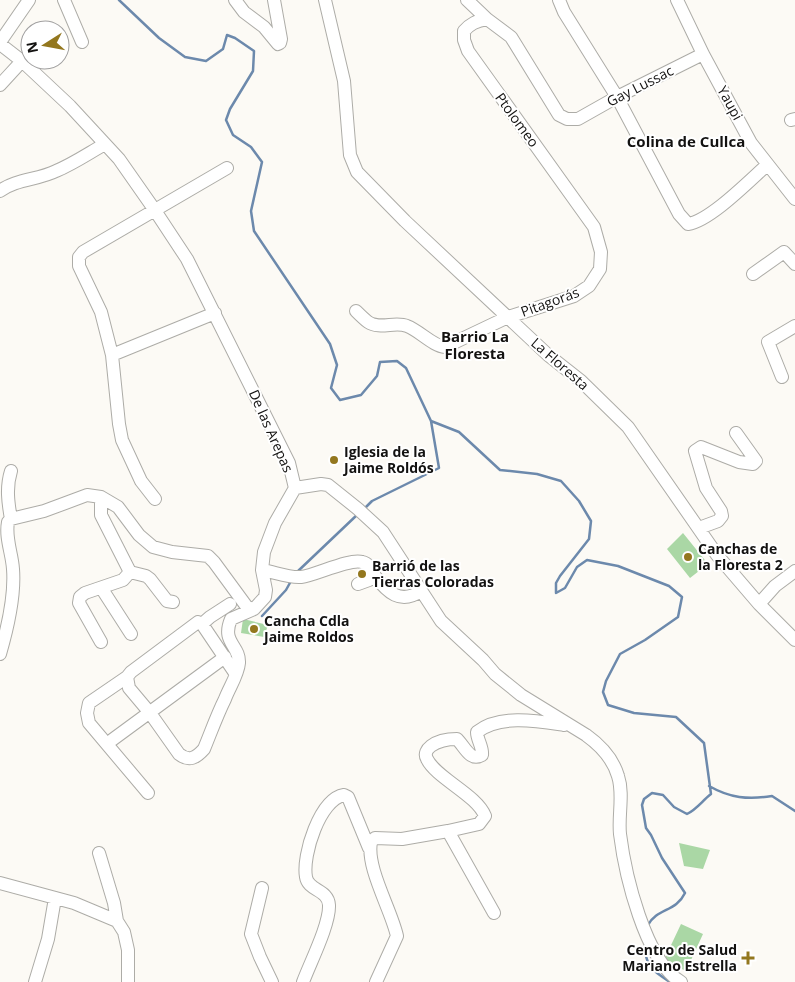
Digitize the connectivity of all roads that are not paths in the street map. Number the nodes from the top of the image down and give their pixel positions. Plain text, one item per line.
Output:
1 (29, 0) edge
2 (64, 0) edge
3 (235, 0) edge
4 (274, 0) edge
5 (325, 0) edge
6 (467, 0) edge
7 (559, 0) edge
8 (677, 0) edge
9 (487, 19) junction
10 (82, 42) dead end
11 (0, 43) edge
12 (703, 54) junction
13 (20, 59) edge
14 (20, 63) edge
15 (32, 70) edge
16 (0, 84) edge
17 (617, 97) junction
18 (105, 144) junction
19 (768, 164) junction
20 (227, 168) dead end
21 (0, 191) edge
22 (793, 196) edge
23 (154, 209) junction
24 (594, 227) joint
25 (795, 264) edge
26 (753, 274) dead end
27 (356, 311) dead end
28 (215, 313) junction
29 (508, 318) junction
30 (795, 326) edge
31 (112, 355) junction
32 (782, 377) dead end
33 (736, 433) dead end
34 (11, 471) dead end
35 (295, 488) junction
36 (101, 497) junction
37 (155, 499) dead end
38 (11, 519) junction
39 (699, 528) junction
40 (262, 570) junction
41 (795, 571) edge
42 (130, 572) junction
43 (375, 576) junction
44 (358, 584) dead end
45 (102, 588) junction
46 (421, 591) junction
47 (172, 602) dead end
48 (230, 604) dead end
49 (759, 604) junction
50 (254, 608) junction
51 (202, 624) junction
52 (131, 634) dead end
53 (795, 640) edge
54 (101, 642) dead end
55 (0, 654) edge
56 (225, 657) junction
57 (236, 673) junction
58 (127, 677) junction
59 (150, 713) junction
60 (569, 725) junction
61 (112, 740) dead end
62 (148, 793) dead end
63 (448, 831) junction
64 (369, 848) junction
65 (99, 853) dead end
66 (0, 883) edge
67 (262, 888) dead end
68 (55, 898) junction
69 (494, 913) dead end
70 (117, 921) junction
71 (35, 982) edge
72 (128, 982) edge
73 (272, 982) edge
74 (303, 982) edge
75 (376, 982) edge
76 (681, 982) edge

1 - 11 street
2 - 10 street
3 - 4 street
5 - 29 street, La Floresta
6 - 9 street
7 - 17 street
8 - 12 street, Yaupi
9 - 17 street, Gay Lussac
9 - 24 street, Ptolomeo
11 - 13 street, De las Arepas
12 - 17 street, Gay Lussac
12 - 19 street, Yaupi
14 - 16 street
15 - 18 street, De las Arepas
17 - 19 street
18 - 21 street
18 - 23 street, De las Arepas
19 - 22 street, Yaupi
20 - 23 street
23 - 28 street, De las Arepas
23 - 31 street
24 - 29 street, Pitagorás
25 - 26 street
27 - 29 street, Pitagorás
28 - 31 street
28 - 35 street, De las Arepas
29 - 39 street, La Floresta
30 - 32 street
31 - 37 street
33 - 39 street
34 - 38 street
35 - 40 street, De las Arepas
35 - 46 street
36 - 38 street
36 - 42 street
36 - 50 street
38 - 55 street
39 - 49 street, La Floresta
40 - 43 street
40 - 50 street, De las Arepas
41 - 49 street
42 - 45 street
42 - 47 street
43 - 44 street
43 - 46 street
45 - 52 street
45 - 54 street
46 - 60 street
48 - 51 street
49 - 53 street, La Floresta
50 - 57 street
51 - 56 street
51 - 58 street
56 - 57 street
56 - 59 street
57 - 59 street
58 - 59 street
58 - 62 street
59 - 61 street
60 - 63 street
60 - 76 street
63 - 64 street
63 - 69 street
64 - 74 street
64 - 75 street
65 - 70 street
66 - 68 street
67 - 73 street
68 - 70 street
68 - 71 street
70 - 72 street

